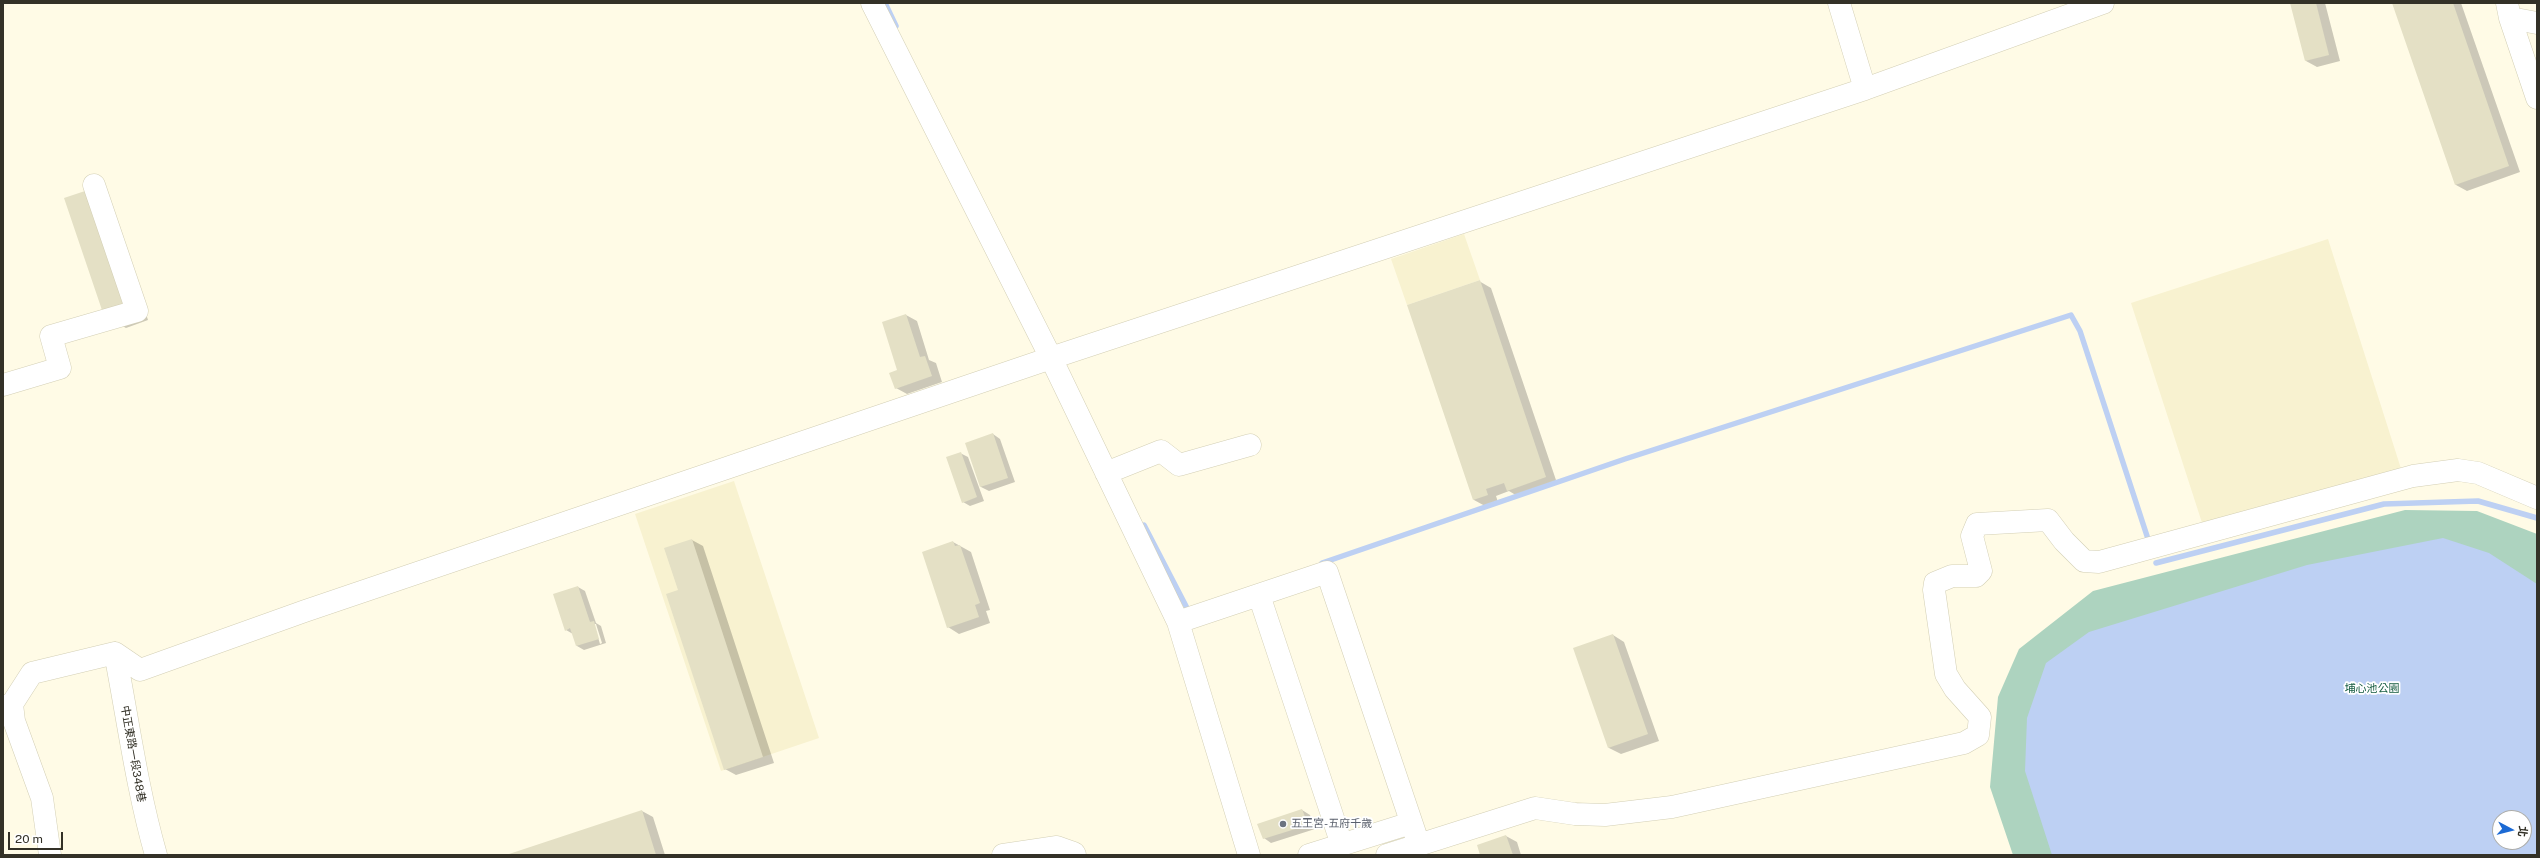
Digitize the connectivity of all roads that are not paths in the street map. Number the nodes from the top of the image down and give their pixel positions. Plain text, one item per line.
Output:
1 (872, 3) edge
2 (1839, 3) edge
3 (2103, 3) edge
4 (2509, 11) edge
5 (2537, 23) edge
6 (1865, 89) junction
7 (2537, 98) edge
8 (94, 185) dead end
9 (1051, 358) junction
10 (3, 385) edge
11 (1250, 445) dead end
12 (1106, 473) junction
13 (2537, 498) edge
14 (1259, 595) junction
15 (1178, 622) junction
16 (114, 653) junction
17 (7, 706) edge
18 (1411, 823) junction
19 (1342, 845) junction
20 (1419, 845) junction
21 (50, 855) edge
22 (156, 855) edge
23 (1003, 855) edge
24 (1075, 855) edge
25 (1249, 855) edge
26 (1309, 855) edge
27 (1387, 855) edge

1 - 9 street
2 - 6 street
3 - 6 street
4 - 5 street
4 - 7 street
6 - 9 street
8 - 10 street
9 - 12 street
9 - 16 street
11 - 12 street
12 - 15 street
13 - 20 street
14 - 15 street
14 - 18 street
14 - 19 street
15 - 25 street
16 - 17 street
16 - 22 street, 中正東路一段348巷
17 - 21 street
18 - 19 street
18 - 20 street
19 - 26 street
20 - 27 street
23 - 24 street

